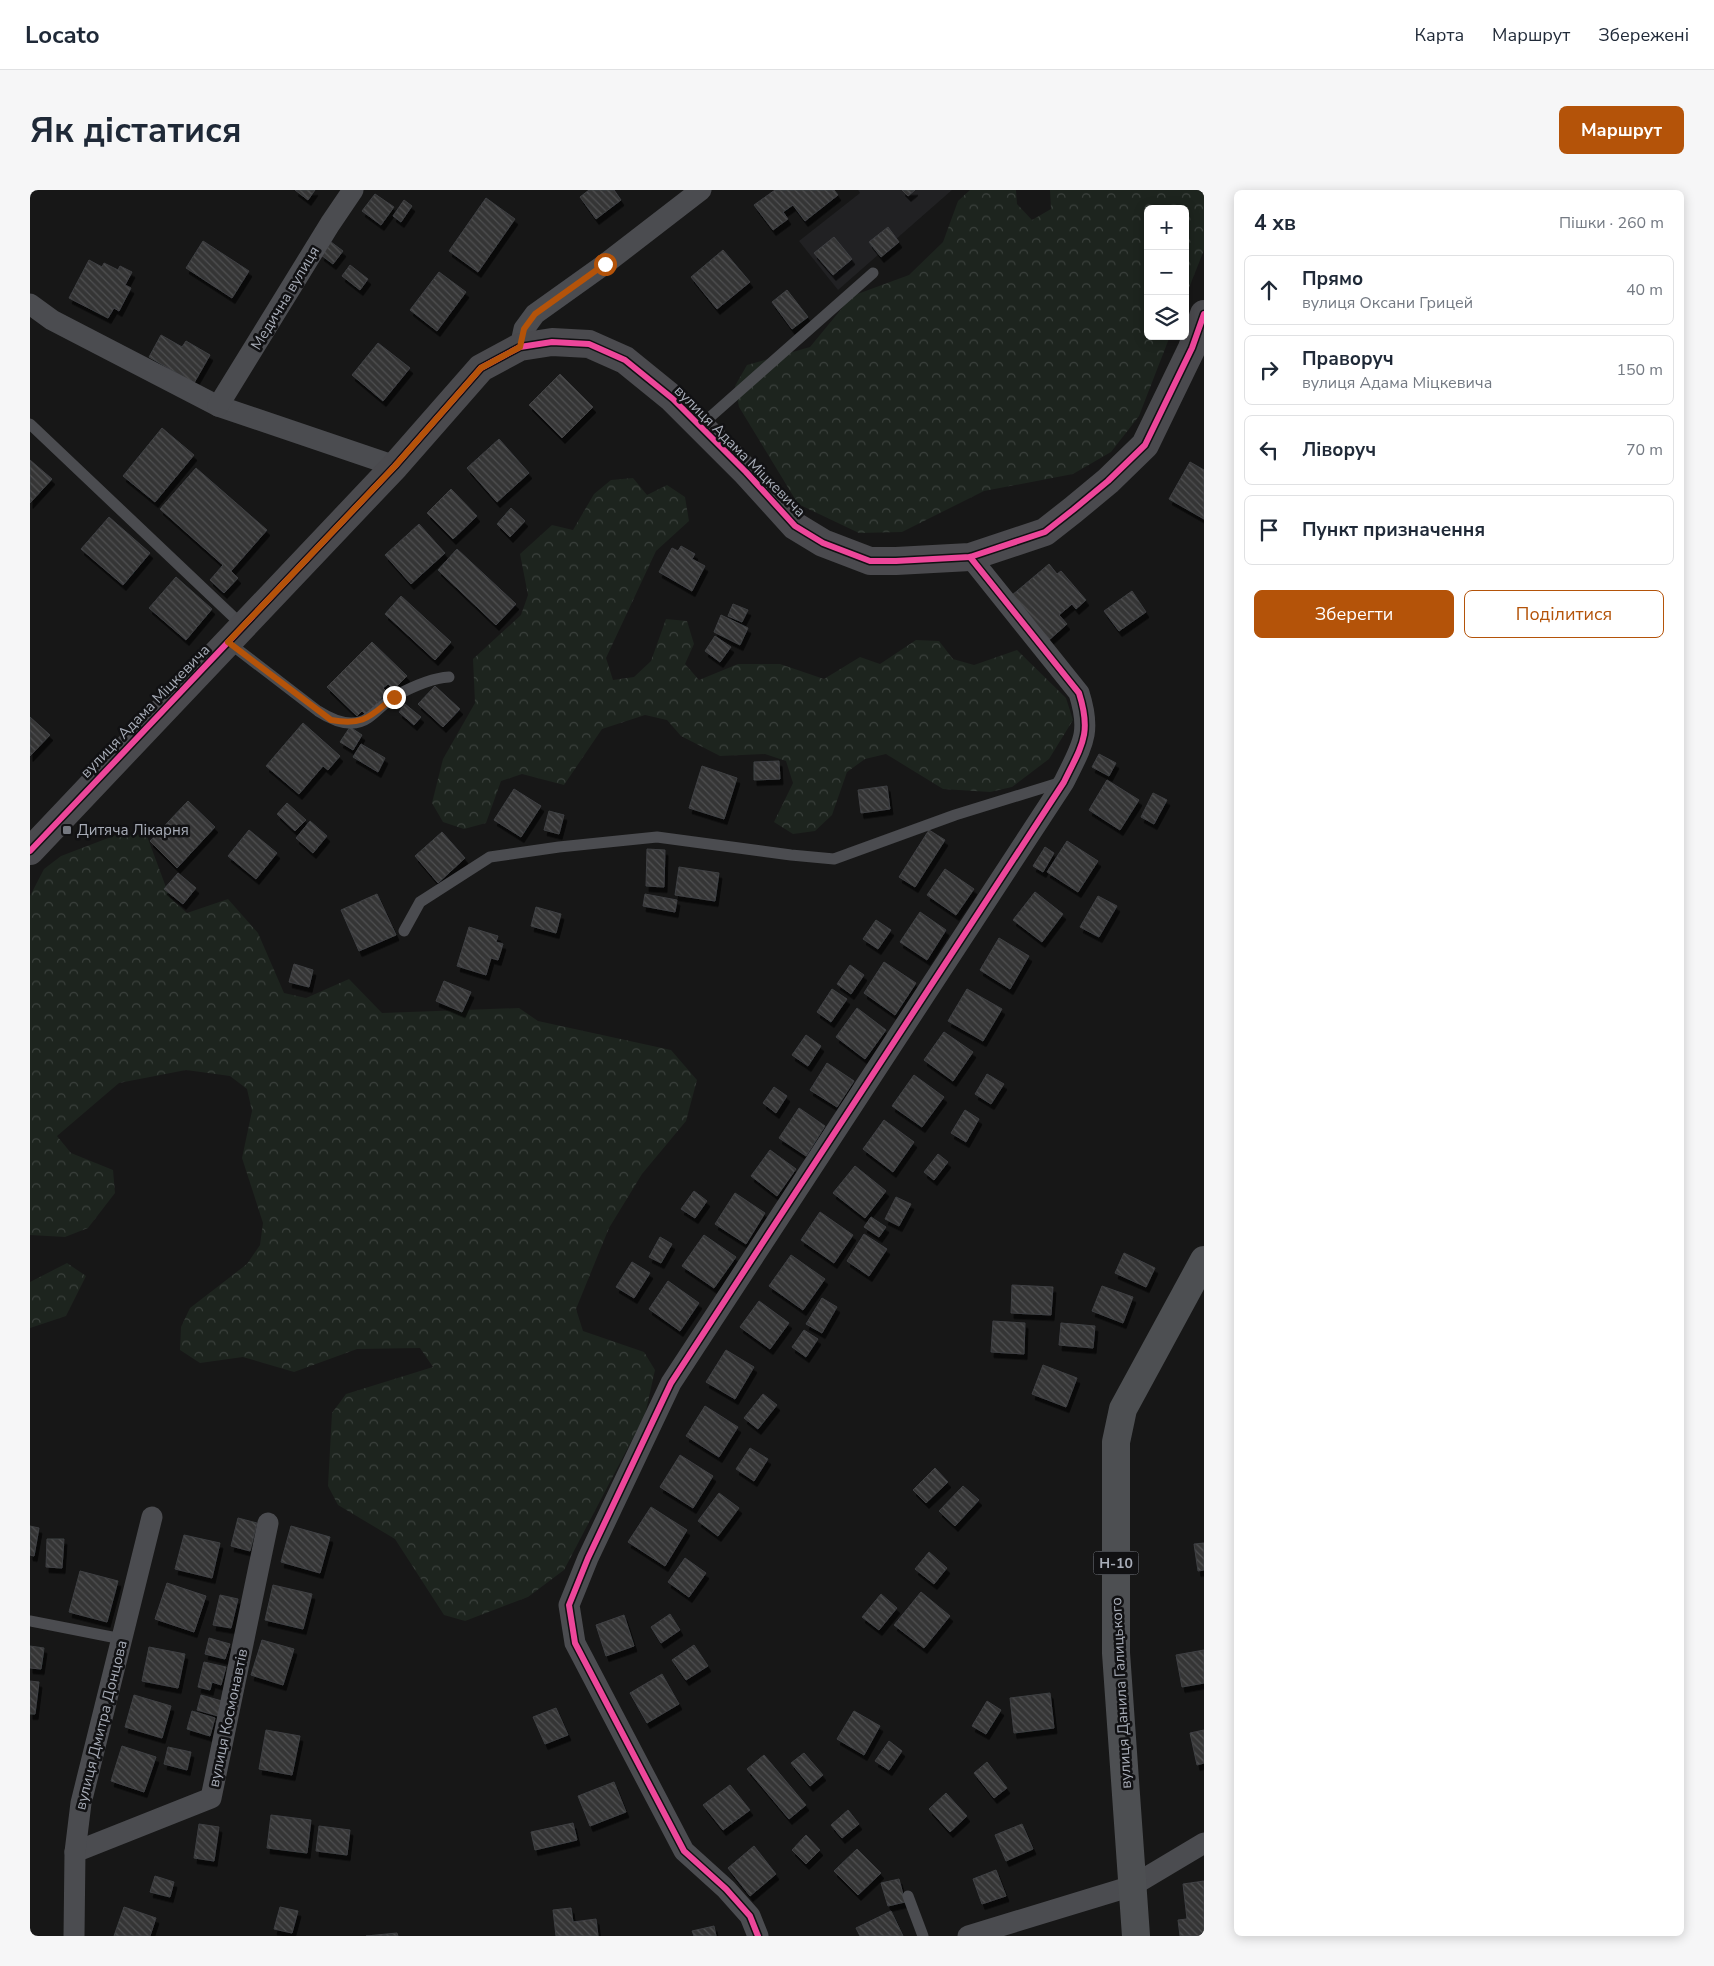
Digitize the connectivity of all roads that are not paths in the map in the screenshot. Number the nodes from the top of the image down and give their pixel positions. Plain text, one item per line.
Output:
1 (353, 190) edge
2 (701, 190) edge
3 (873, 273) dead end
4 (30, 304) edge
5 (1204, 314) edge
6 (520, 347) junction
7 (218, 406) junction
8 (30, 424) edge
9 (700, 426) junction
10 (395, 466) junction
11 (970, 557) junction
12 (235, 634) junction
13 (449, 677) dead end
14 (1064, 782) junction
15 (30, 851) edge
16 (404, 931) dead end
17 (1204, 1260) edge
18 (152, 1517) dead end
19 (268, 1523) dead end
20 (30, 1621) edge
21 (122, 1639) junction
22 (1204, 1843) edge
23 (75, 1852) junction
24 (1132, 1886) junction
25 (908, 1896) dead end
26 (74, 1936) edge
27 (758, 1936) edge
28 (924, 1936) edge
29 (968, 1936) edge
30 (1136, 1936) edge

1 - 7 street, Медична вулиця
2 - 6 street
3 - 9 lane
4 - 7 street
5 - 11 street, вулиця Адама Міцкевича
6 - 9 street, вулиця Адама Міцкевича
6 - 10 street, вулиця Адама Міцкевича
7 - 10 street
8 - 12 lane
9 - 11 street, вулиця Адама Міцкевича
10 - 12 street, вулиця Адама Міцкевича
11 - 14 street
12 - 13 lane
12 - 15 street, вулиця Адама Міцкевича
14 - 16 lane
14 - 27 street
17 - 24 main road, вулиця Данила Галицького / Н-10
18 - 21 street, вулиця Дмитра Донцова
19 - 23 street, вулиця Космонавтів
20 - 21 lane
21 - 23 street, вулиця Дмитра Донцова
22 - 24 street
23 - 26 street, вулиця Дмитра Донцова
24 - 29 street
24 - 30 main road, вулиця Данила Галицького / Н-10
25 - 28 lane

